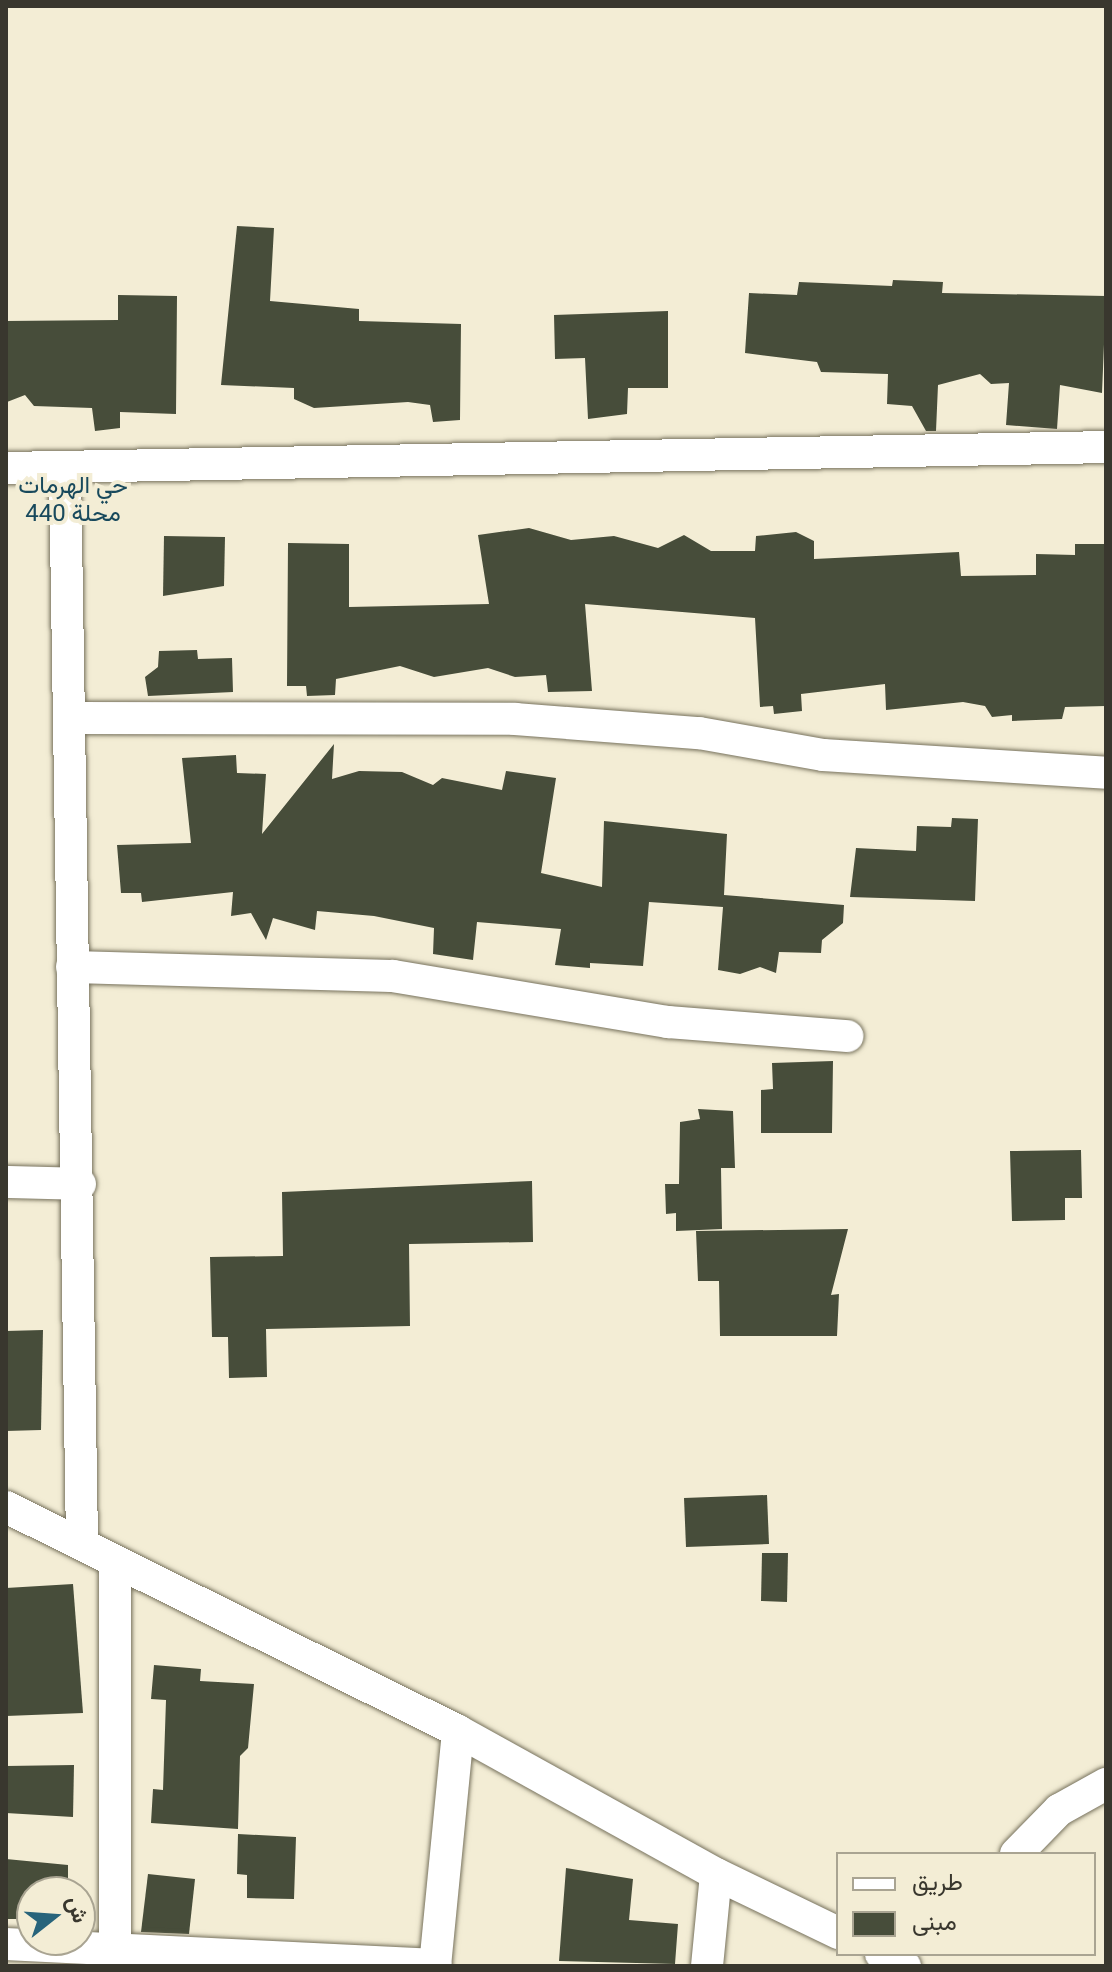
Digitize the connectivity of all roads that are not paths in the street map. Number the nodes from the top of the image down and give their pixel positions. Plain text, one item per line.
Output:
1 (1106, 447) edge
2 (6, 468) edge
3 (65, 471) junction
4 (72, 718) junction
5 (1106, 773) edge
6 (72, 967) junction
7 (847, 1036) dead end
8 (6, 1182) edge
9 (80, 1184) junction
10 (6, 1507) edge
11 (82, 1543) junction
12 (115, 1562) junction
13 (458, 1731) junction
14 (1106, 1784) edge
15 (1018, 1852) edge
16 (716, 1874) junction
17 (836, 1932) edge
18 (6, 1944) edge
19 (115, 1945) junction
20 (885, 1956) edge
21 (435, 1966) edge
22 (707, 1966) edge
23 (905, 1966) edge

1 - 3 street
2 - 3 street
3 - 4 street
4 - 5 street
4 - 6 street
6 - 7 street
6 - 9 street
8 - 9 street
9 - 11 street
10 - 11 street
11 - 12 street
12 - 13 street
12 - 19 street
13 - 16 street
13 - 21 street
14 - 15 street
16 - 17 street
16 - 22 street
18 - 19 street
19 - 21 street
20 - 23 street

